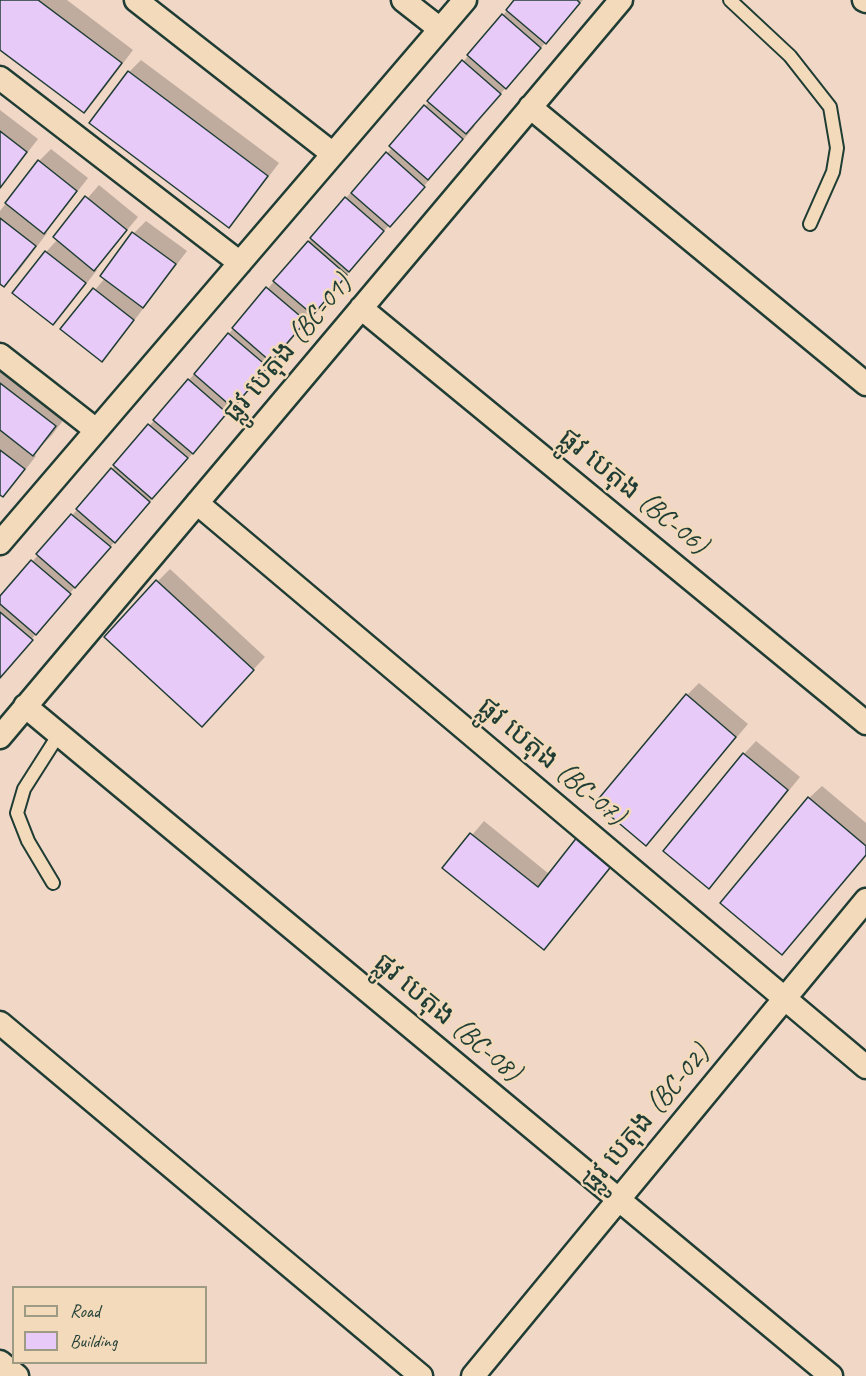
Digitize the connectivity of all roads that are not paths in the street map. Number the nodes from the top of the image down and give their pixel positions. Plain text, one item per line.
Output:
1 (136, 0) edge
2 (403, 0) edge
3 (465, 0) edge
4 (621, 0) edge
5 (730, 0) edge
6 (440, 28) junction
7 (0, 78) edge
8 (530, 107) junction
9 (333, 154) junction
10 (810, 224) dead end
11 (240, 263) junction
12 (362, 308) junction
13 (0, 355) edge
14 (866, 384) edge
15 (96, 430) junction
16 (197, 503) junction
17 (0, 543) edge
18 (25, 706) junction
19 (866, 723) edge
20 (59, 734) junction
21 (0, 737) edge
22 (53, 883) dead end
23 (866, 900) edge
24 (785, 998) junction
25 (0, 1023) edge
26 (866, 1067) edge
27 (618, 1200) junction
28 (0, 1362) edge
29 (16, 1376) edge
30 (421, 1376) edge
31 (473, 1376) edge
32 (831, 1376) edge

1 - 9 street
2 - 6 street
3 - 6 street
4 - 8 street, ផ្លូវ បេតុង (BC-01)
5 - 10 lane
6 - 9 street
7 - 11 street
8 - 12 street, ផ្លូវ បេតុង (BC-01)
8 - 14 street
9 - 11 street
11 - 15 street
12 - 16 street, ផ្លូវ បេតុង (BC-01)
12 - 19 street, ផ្លូវ បេតុង (BC-06)
13 - 15 street
15 - 17 street
16 - 18 street, ផ្លូវ បេតុង (BC-01)
16 - 24 street, ផ្លូវ បេតុង (BC-07)
18 - 20 street, ផ្លូវ បេតុង (BC-08)
18 - 21 street, ផ្លូវ បេតុង (BC-01)
20 - 22 lane
20 - 27 street, ផ្លូវ បេតុង (BC-08)
23 - 24 street, ផ្លូវ បេតុង (BC-02)
24 - 26 street, ផ្លូវ បេតុង (BC-07)
24 - 27 street, ផ្លូវ បេតុង (BC-02)
25 - 30 street
27 - 31 street, ផ្លូវ បេតុង (BC-02)
27 - 32 street, ផ្លូវ បេតុង (BC-08)
28 - 29 street

